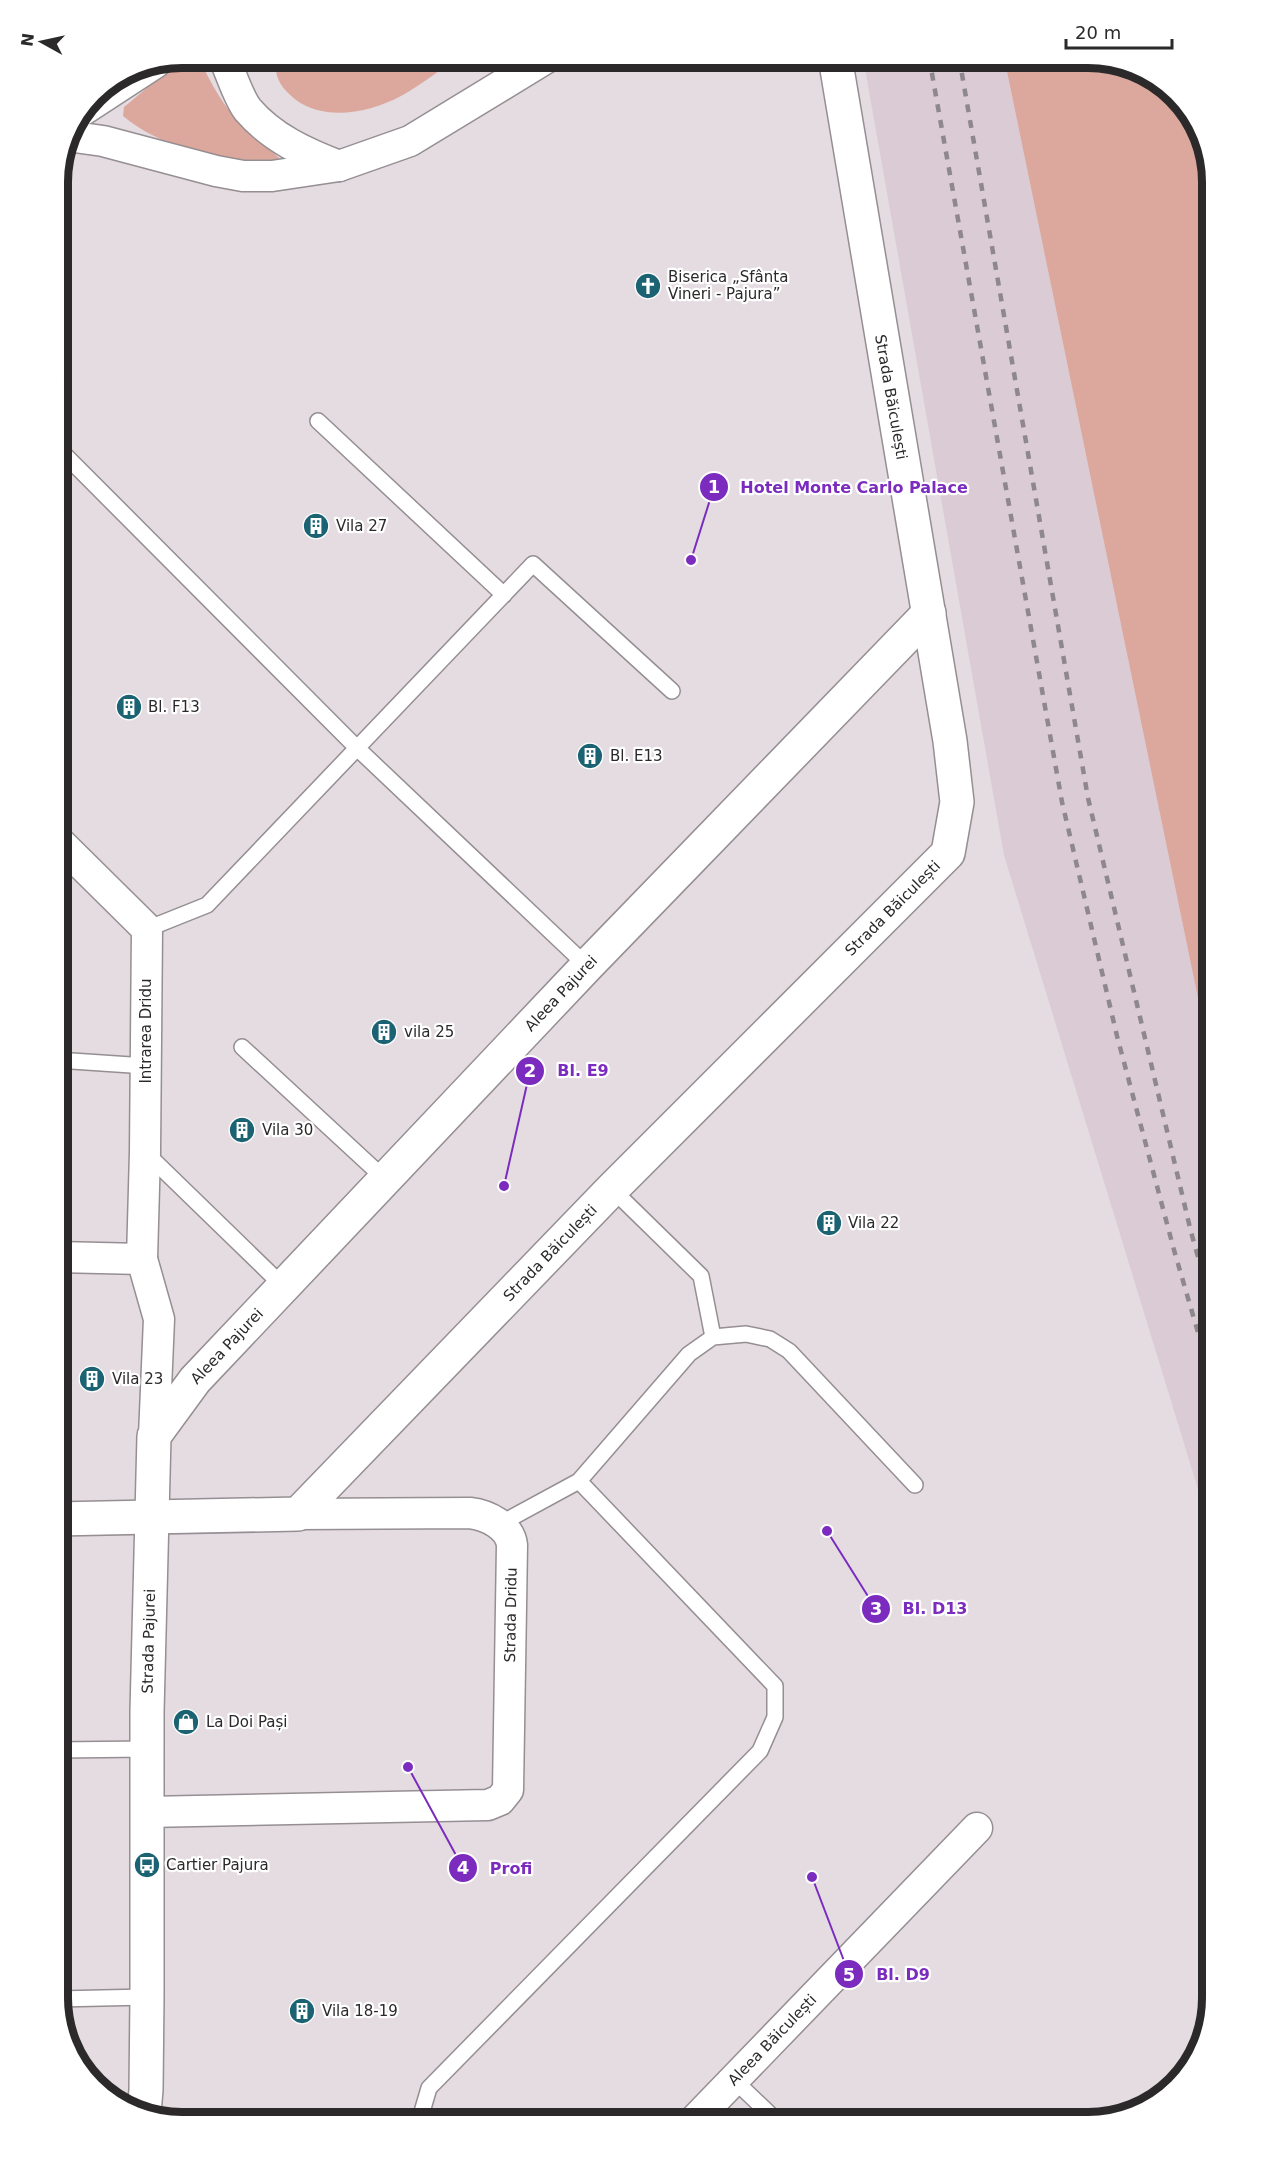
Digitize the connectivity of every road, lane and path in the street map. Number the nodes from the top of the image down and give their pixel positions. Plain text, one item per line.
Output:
1 (228, 68) edge
2 (530, 68) edge
3 (837, 68) edge
4 (77, 137) edge
5 (339, 166) junction
6 (318, 421) dead end
7 (68, 458) edge
8 (504, 595) junction
9 (929, 613) junction
10 (672, 691) dead end
11 (357, 748) junction
12 (69, 864) edge
13 (147, 929) junction
14 (587, 966) junction
15 (242, 1047) dead end
16 (68, 1061) edge
17 (146, 1066) junction
18 (145, 1152) junction
19 (386, 1180) junction
20 (612, 1189) junction
21 (68, 1257) edge
22 (142, 1259) junction
23 (284, 1287) junction
24 (713, 1337) junction
25 (154, 1436) junction
26 (579, 1481) junction
27 (915, 1485) dead end
28 (298, 1514) junction
29 (152, 1518) junction
30 (68, 1519) edge
31 (498, 1525) junction
32 (147, 1749) junction
33 (68, 1750) edge
34 (147, 1812) junction
35 (978, 1828) dead end
36 (147, 1997) junction
37 (68, 1999) edge
38 (734, 2079) junction
39 (145, 2105) edge
40 (422, 2111) edge
41 (703, 2112) edge
42 (767, 2112) edge

1 - 5 street
2 - 5 street
3 - 9 street, Strada Băiculești
4 - 5 street
6 - 8 lane
7 - 11 lane
8 - 10 lane
8 - 11 lane
9 - 14 street, Aleea Pajurei
9 - 20 street, Strada Băiculești
11 - 13 lane
11 - 14 lane
12 - 13 street
13 - 17 street, Intrarea Dridu
14 - 19 street, Aleea Pajurei
15 - 19 lane
16 - 17 lane
17 - 18 street, Intrarea Dridu
18 - 22 street, Intrarea Dridu
18 - 23 lane
19 - 23 street, Aleea Pajurei
20 - 24 lane
20 - 28 street, Strada Băiculești
21 - 22 street
22 - 25 street, Strada Pajurei
23 - 25 street, Aleea Pajurei
24 - 26 lane
24 - 27 lane
25 - 29 street, Strada Pajurei
26 - 31 lane
26 - 40 lane
28 - 29 street
28 - 31 street
29 - 30 street
29 - 32 street, Strada Pajurei
31 - 34 street, Strada Dridu
32 - 33 lane
32 - 34 street, Strada Pajurei
34 - 36 street, Strada Pajurei
35 - 38 street, Aleea Băiculești
36 - 37 lane
36 - 39 street, Strada Pajurei
38 - 41 street, Aleea Băiculești
38 - 42 lane

